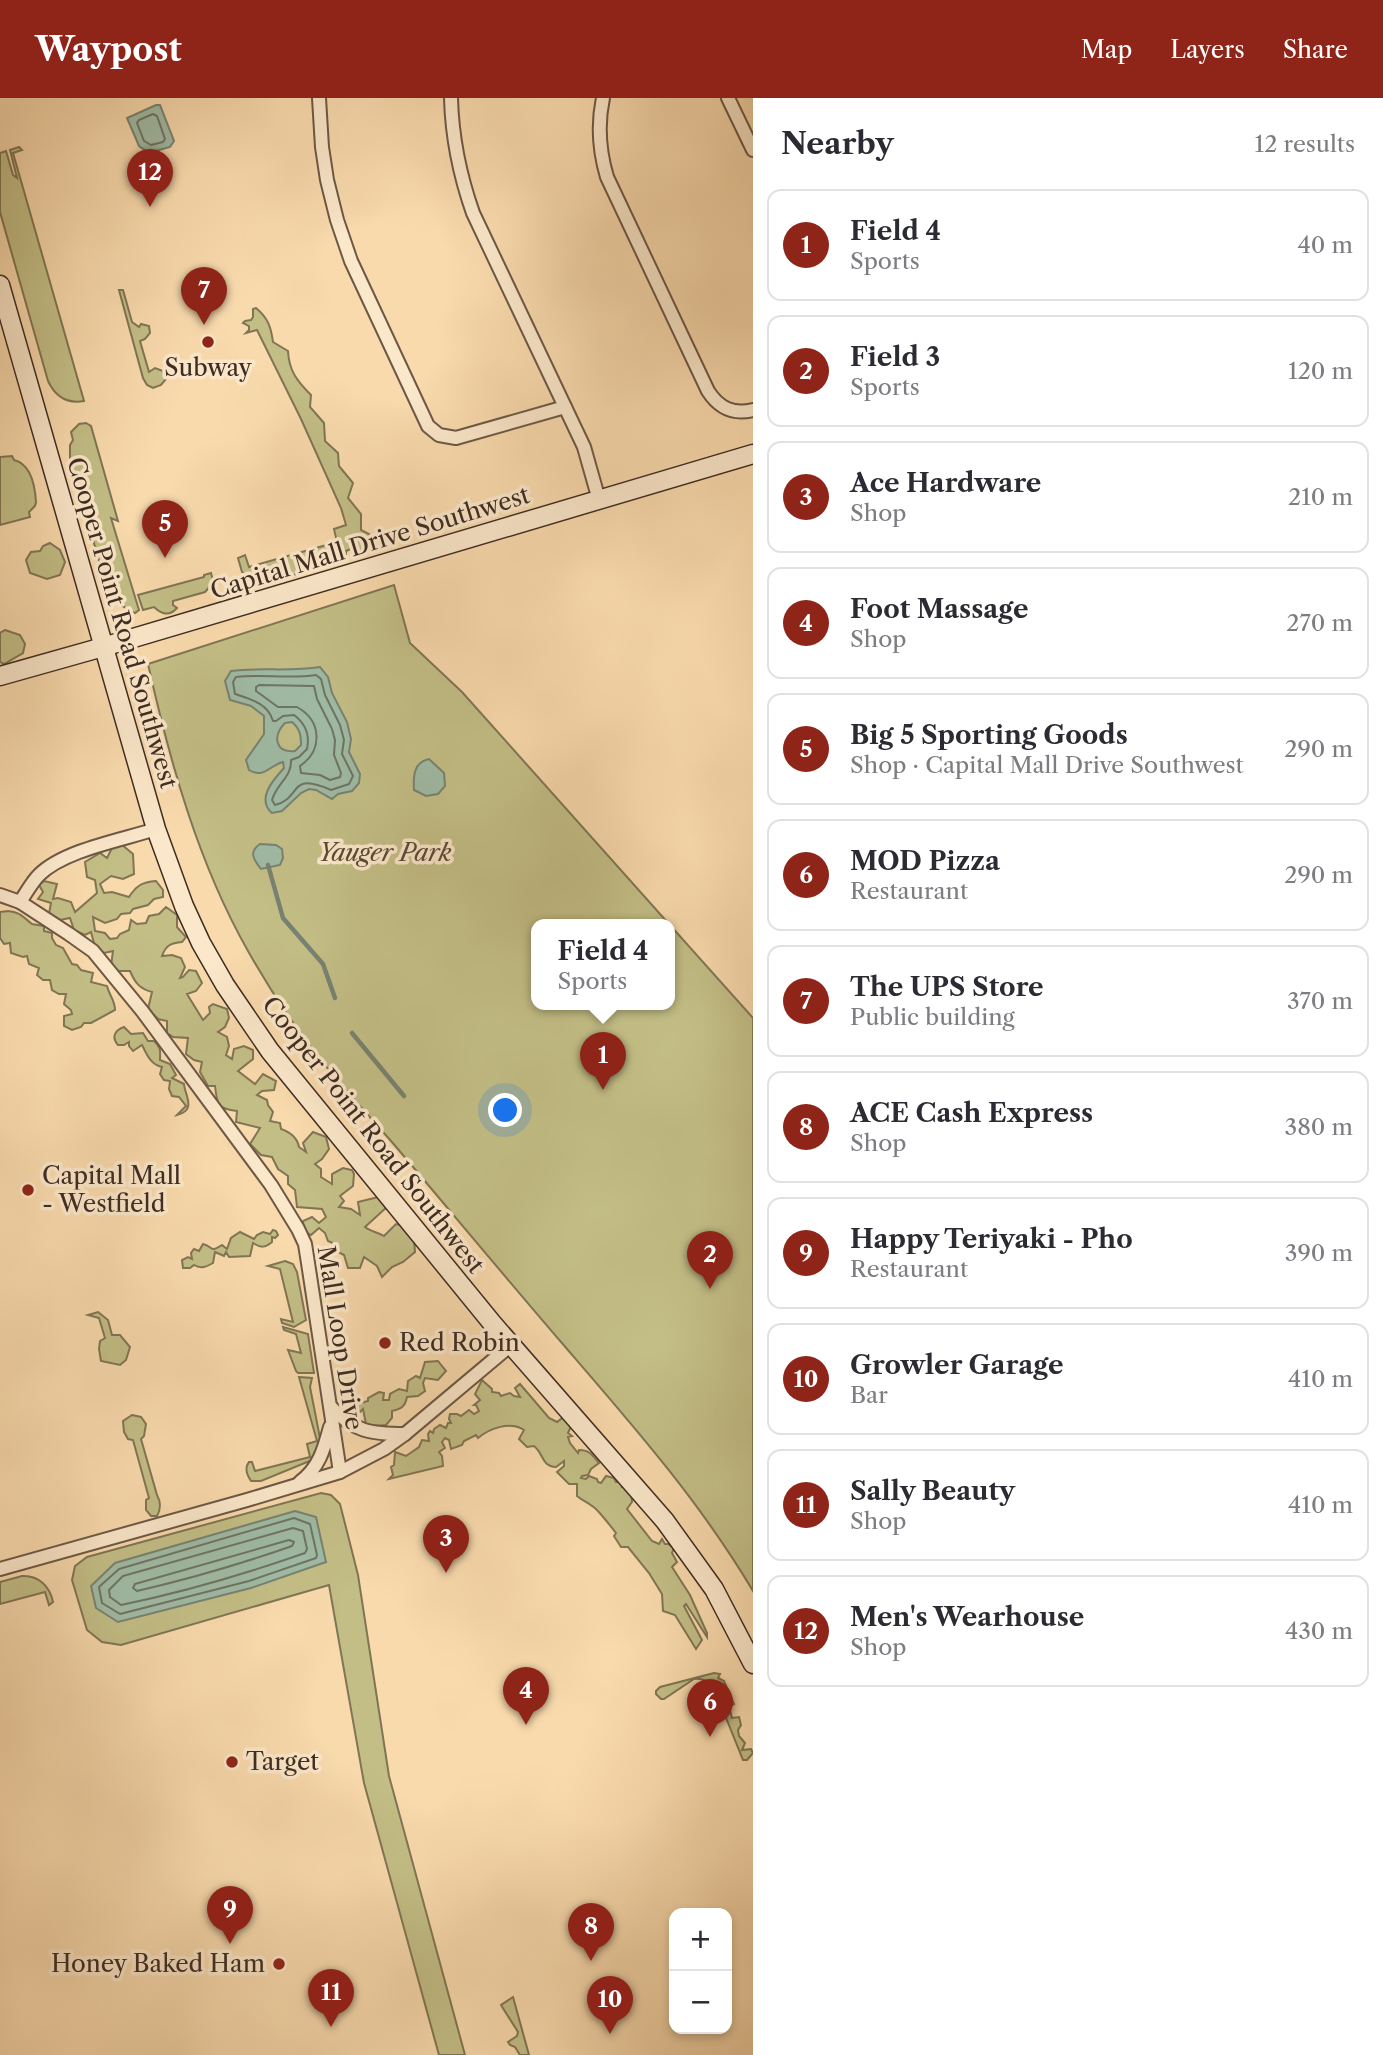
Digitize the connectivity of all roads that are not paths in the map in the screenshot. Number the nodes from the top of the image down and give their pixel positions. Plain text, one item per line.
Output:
1 (319, 98) edge
2 (451, 98) edge
3 (603, 98) edge
4 (728, 98) edge
5 (753, 150) edge
6 (0, 285) edge
7 (565, 407) junction
8 (753, 410) edge
9 (753, 454) edge
10 (599, 500) junction
11 (103, 648) junction
12 (0, 676) edge
13 (156, 829) junction
14 (0, 895) edge
15 (20, 902) junction
16 (511, 1345) junction
17 (331, 1413) junction
18 (405, 1434) junction
19 (340, 1472) junction
20 (294, 1487) junction
21 (0, 1569) edge
22 (753, 1664) edge

1 - 7 street
2 - 7 street
3 - 8 street
4 - 5 street
6 - 11 main road, Cooper Point Road Southwest
7 - 10 street
9 - 10 main road, Capital Mall Drive Southwest
10 - 11 main road, Capital Mall Drive Southwest
11 - 12 main road, Capital Mall Drive Southwest
11 - 13 main road, Cooper Point Road Southwest
13 - 15 street
13 - 16 main road, Cooper Point Road Southwest
14 - 15 street, Mall Loop Drive
15 - 17 street, Mall Loop Drive
16 - 18 street
16 - 22 main road, Cooper Point Road Southwest
17 - 18 street
17 - 19 street, Mall Loop Drive
17 - 20 street
18 - 19 street
19 - 20 street
20 - 21 street

